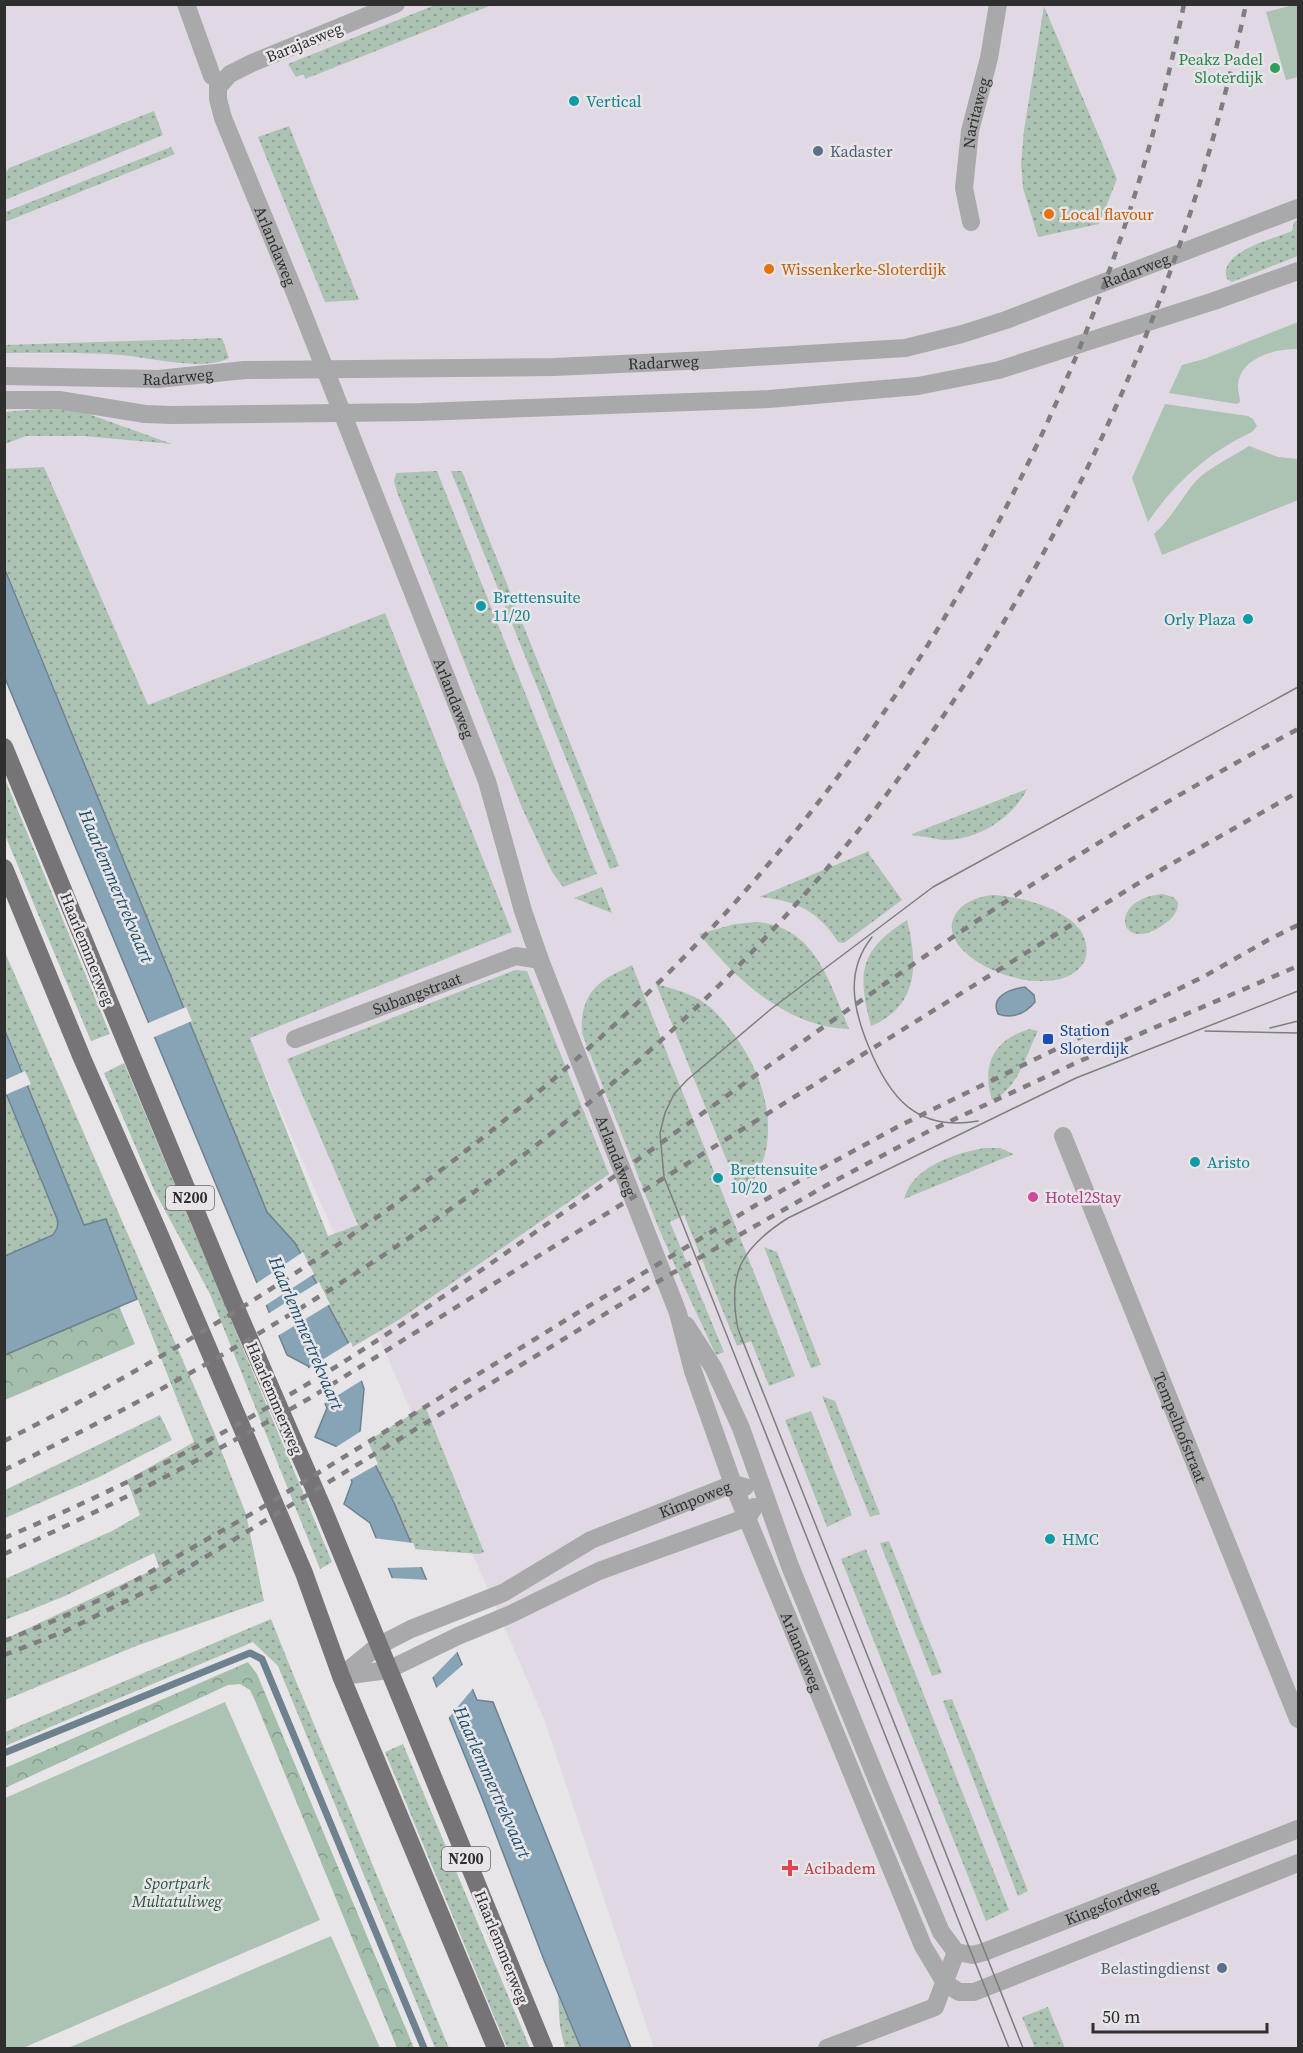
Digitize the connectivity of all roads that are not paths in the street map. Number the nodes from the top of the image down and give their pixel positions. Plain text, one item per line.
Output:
1 (186, 4) edge
2 (396, 4) edge
3 (998, 4) edge
4 (215, 81) junction
5 (1299, 208) edge
6 (971, 222) dead end
7 (1299, 271) edge
8 (325, 370) junction
9 (4, 376) edge
10 (4, 400) edge
11 (342, 413) junction
12 (4, 747) edge
13 (4, 868) edge
14 (540, 960) junction
15 (295, 1039) dead end
16 (1063, 1136) dead end
17 (678, 1313) junction
18 (733, 1484) junction
19 (764, 1491) junction
20 (748, 1517) junction
21 (378, 1646) junction
22 (388, 1670) junction
23 (341, 1676) junction
24 (1299, 1719) edge
25 (1299, 1829) edge
26 (1299, 1863) edge
27 (956, 1952) junction
28 (945, 1983) junction
29 (496, 2049) edge
30 (544, 2049) edge
31 (827, 2049) edge

1 - 4 street, Arlandaweg
2 - 4 street, Barajasweg
3 - 6 street, Naritaweg
4 - 8 street, Arlandaweg
5 - 8 street, Radarweg
7 - 11 street
8 - 9 street, Radarweg
8 - 11 street, Arlandaweg
10 - 11 street
11 - 14 street, Arlandaweg
12 - 21 main road, Haarlemmerweg / N200
13 - 23 main road, N200
14 - 15 street, Subangstraat
14 - 17 street, Arlandaweg
16 - 24 street, Tempelhofstraat
17 - 18 street, Arlandaweg
17 - 19 street, Arlandaweg
18 - 19 street, Kimpoweg
18 - 20 street, Arlandaweg
18 - 21 street, Kimpoweg
19 - 20 street, Kimpoweg
19 - 27 street, Arlandaweg
20 - 22 street, Kimpoweg
20 - 28 street, Arlandaweg
21 - 22 main road, Haarlemmerweg / N200
21 - 23 street, Kimpoweg
22 - 23 street, Kimpoweg
22 - 30 main road, Haarlemmerweg / N200
23 - 29 main road, N200
25 - 27 street, Kingsfordweg
26 - 28 street, Kingsfordweg
27 - 28 street
28 - 31 street

